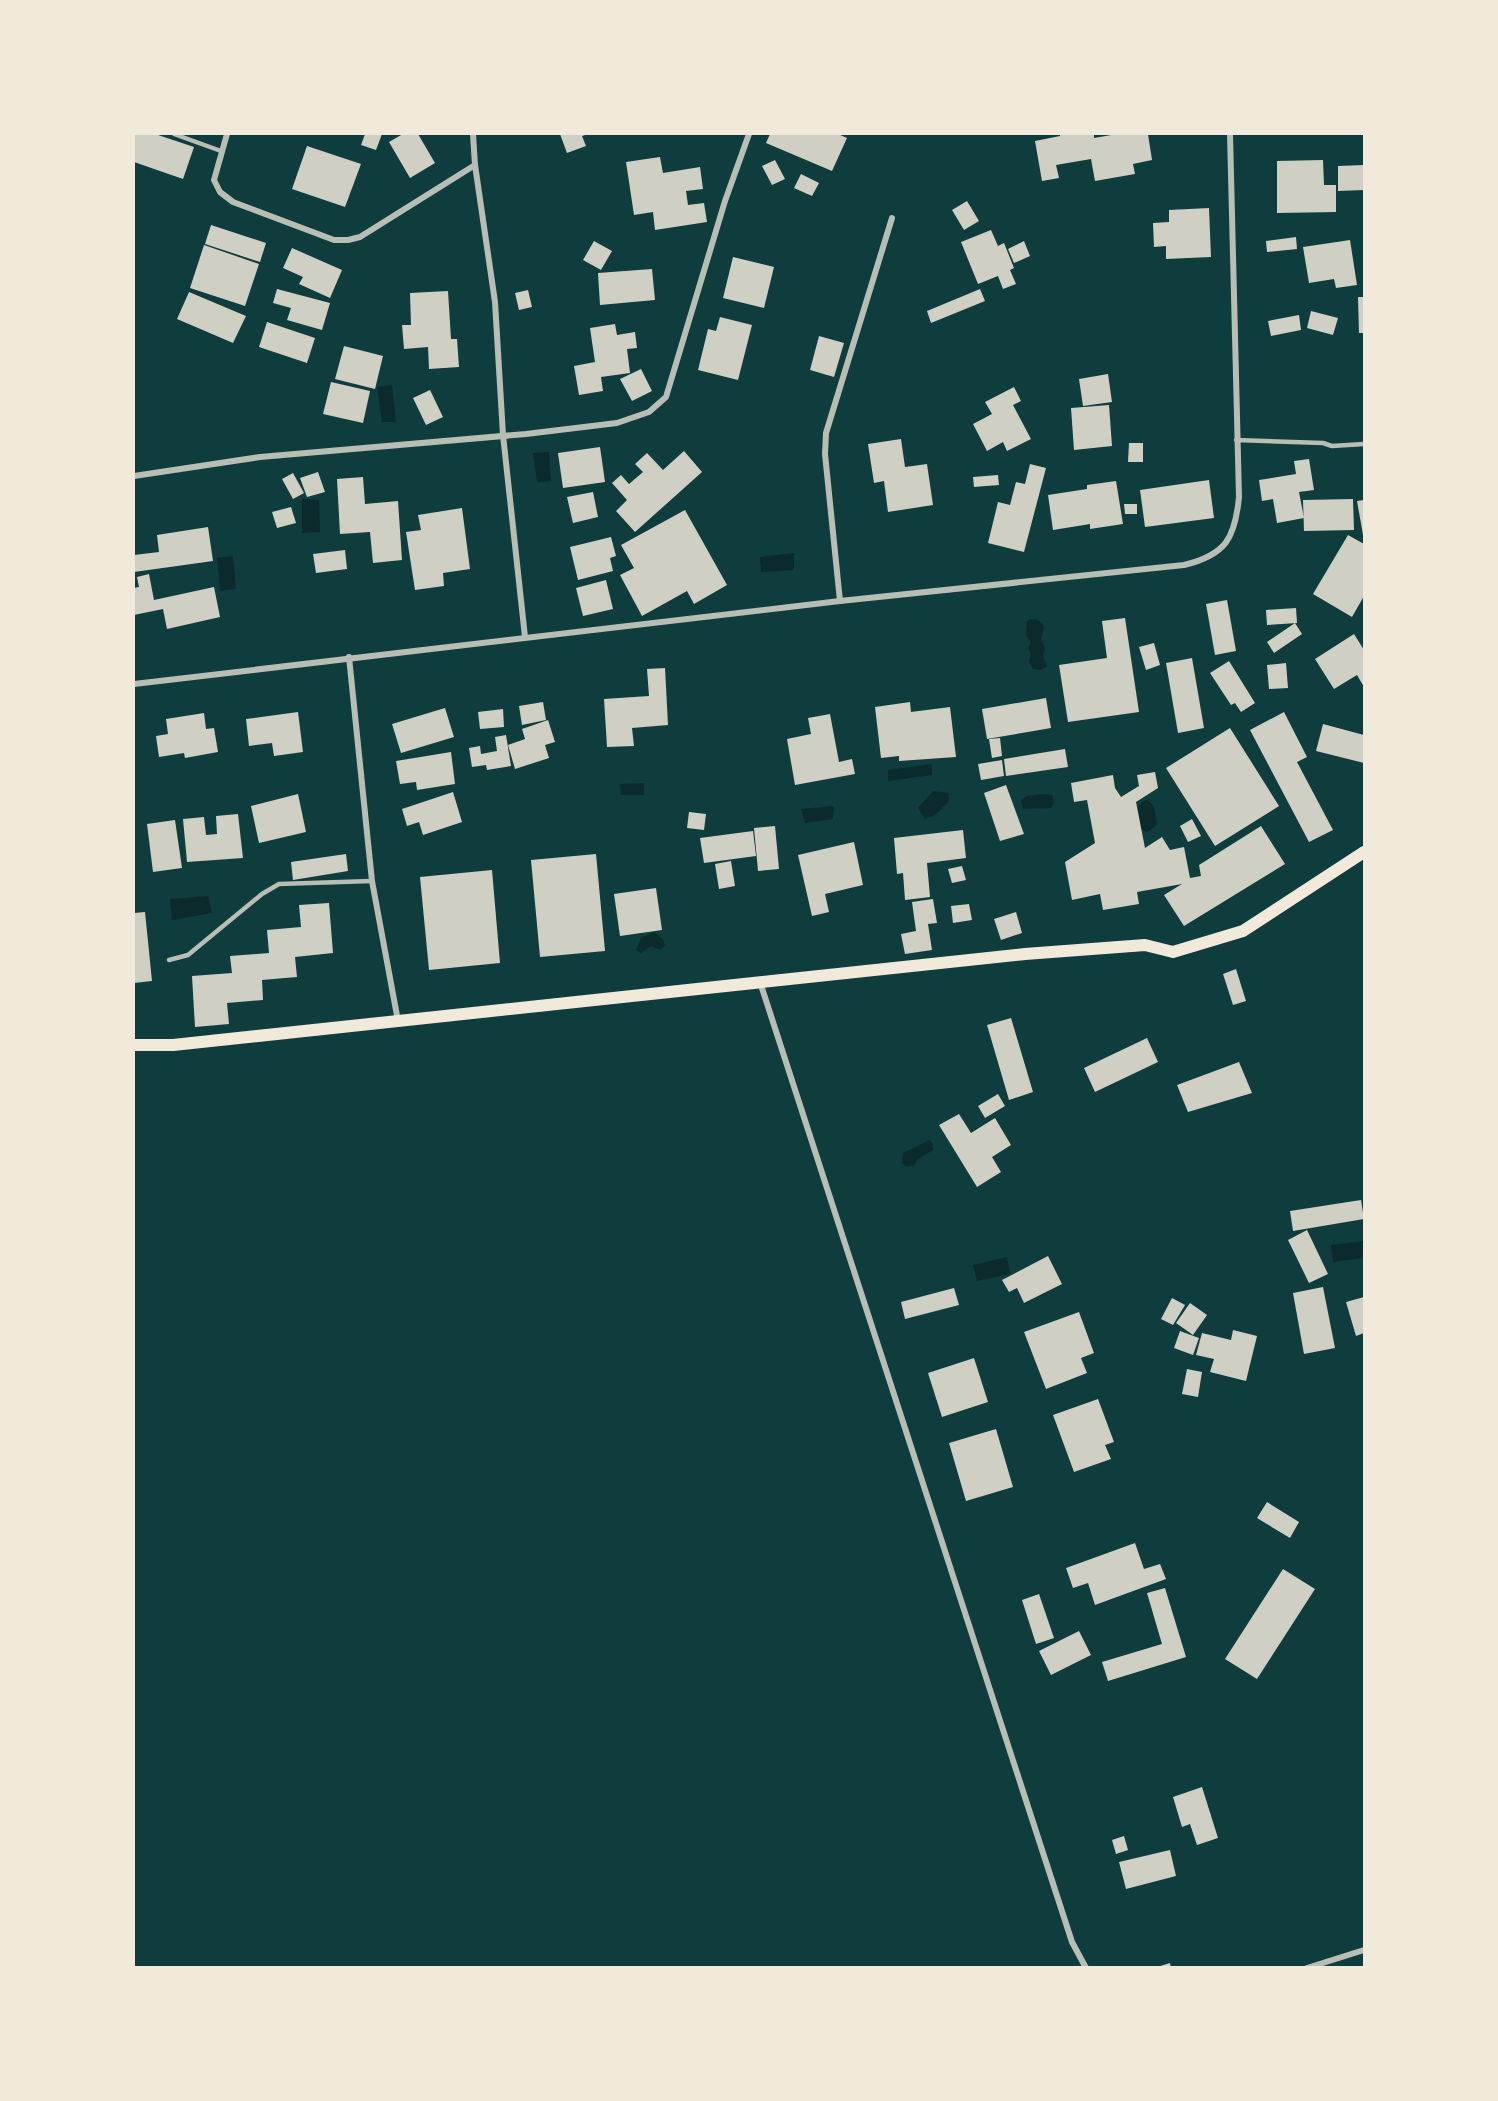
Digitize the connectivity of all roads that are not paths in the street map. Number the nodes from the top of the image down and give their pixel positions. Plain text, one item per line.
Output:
1 (174, 134) edge
2 (227, 134) edge
3 (473, 134) edge
4 (749, 134) edge
5 (1230, 134) edge
6 (221, 151) junction
7 (475, 165) junction
8 (892, 218) dead end
9 (503, 435) junction
10 (1236, 440) junction
11 (1365, 444) edge
12 (134, 476) edge
13 (840, 601) junction
14 (525, 637) junction
15 (349, 657) junction
16 (134, 684) edge
17 (1365, 852) edge
18 (372, 881) junction
19 (169, 960) dead end
20 (759, 981) junction
21 (398, 1022) junction
22 (134, 1046) edge
23 (1365, 1950) edge
24 (1086, 1968) edge
25 (1307, 1968) edge

1 - 6 lane
2 - 6 street
3 - 7 street
4 - 9 street
5 - 10 street
6 - 7 street
7 - 9 street
8 - 13 street
9 - 12 street
9 - 14 street
10 - 11 lane
10 - 13 street
13 - 14 street
14 - 15 street
15 - 16 street
15 - 18 street
17 - 20 main road
18 - 19 lane
18 - 21 street
20 - 21 main road
20 - 24 street
21 - 22 main road
23 - 25 street

